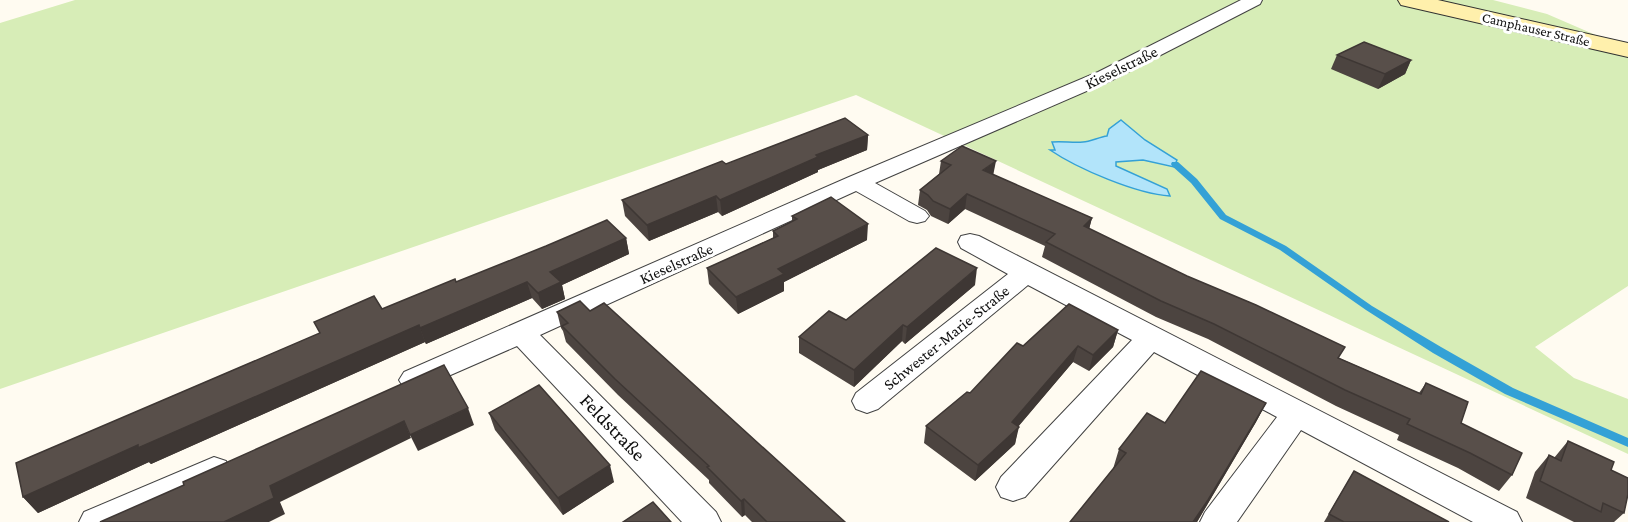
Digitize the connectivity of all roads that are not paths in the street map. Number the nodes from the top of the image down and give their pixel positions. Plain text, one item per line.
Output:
1 (1254, 0) edge
2 (1409, 0) edge
3 (1628, 50) edge
4 (857, 183) junction
5 (917, 216) dead end
6 (970, 242) dead end
7 (1026, 273) junction
8 (521, 333) junction
9 (1151, 338) junction
10 (391, 391) edge
11 (867, 401) dead end
12 (1297, 413) junction
13 (238, 459) edge
14 (1013, 486) dead end
15 (1489, 518) edge
16 (96, 522) edge
17 (704, 522) edge
18 (1217, 522) edge

1 - 4 street, Kieselstraße
2 - 3 street, Camphauser Straße
4 - 5 street
4 - 8 street, Kieselstraße
6 - 7 street, Schwester-Marie-Straße
7 - 9 street, Schwester-Marie-Straße
7 - 11 street, Schwester-Marie-Straße
8 - 10 street, Kieselstraße
8 - 17 street, Feldstraße
9 - 12 street, Schwester-Marie-Straße
9 - 14 street
12 - 15 street, Schwester-Marie-Straße
12 - 18 street
13 - 16 street

